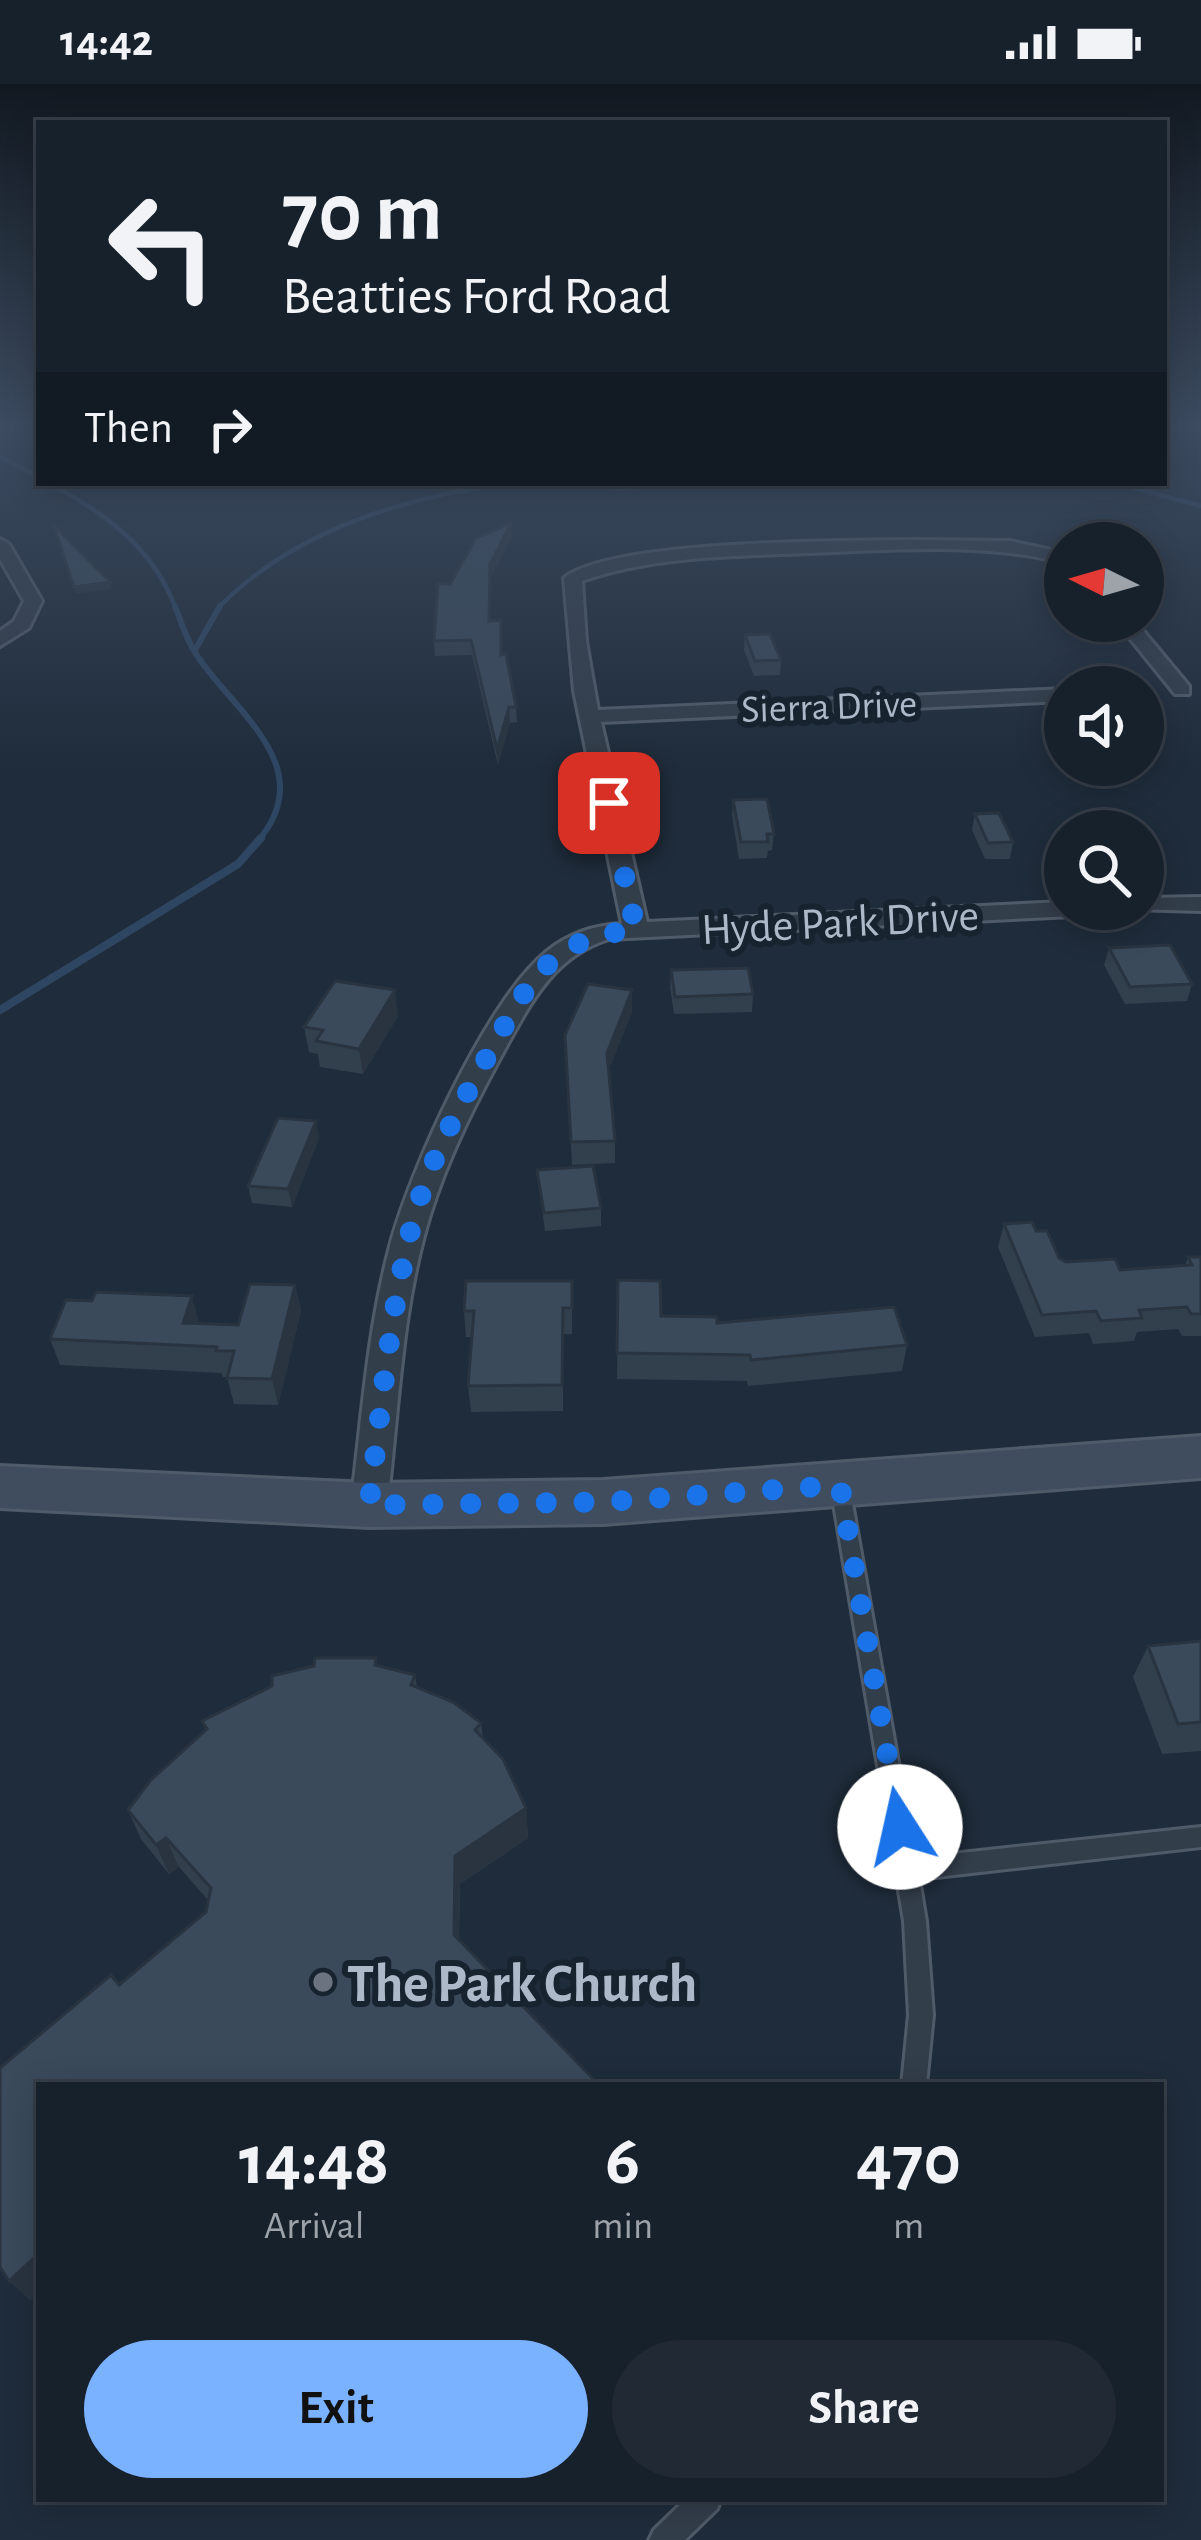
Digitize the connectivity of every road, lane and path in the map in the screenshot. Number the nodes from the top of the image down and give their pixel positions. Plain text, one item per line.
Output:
1 (0, 544) edge
2 (1044, 553) edge
3 (0, 640) edge
4 (1143, 642) edge
5 (1182, 689) edge
6 (1044, 695) edge
7 (592, 716) junction
8 (1201, 904) edge
9 (1164, 905) edge
10 (1044, 910) edge
11 (636, 930) junction
12 (1201, 1457) edge
13 (840, 1485) junction
14 (0, 1487) edge
15 (369, 1505) junction
16 (1201, 1838) edge
17 (907, 1870) junction
18 (914, 2082) edge
19 (704, 2502) edge
20 (664, 2540) edge

1 - 3 street
2 - 7 street
4 - 5 street
6 - 7 street, Sierra Drive
7 - 11 street
8 - 9 street
10 - 11 street, Hyde Park Drive
11 - 15 street, Hyde Park Drive
12 - 13 main road
13 - 15 main road
13 - 17 lane
14 - 15 main road
16 - 17 lane
17 - 18 lane
19 - 20 lane

